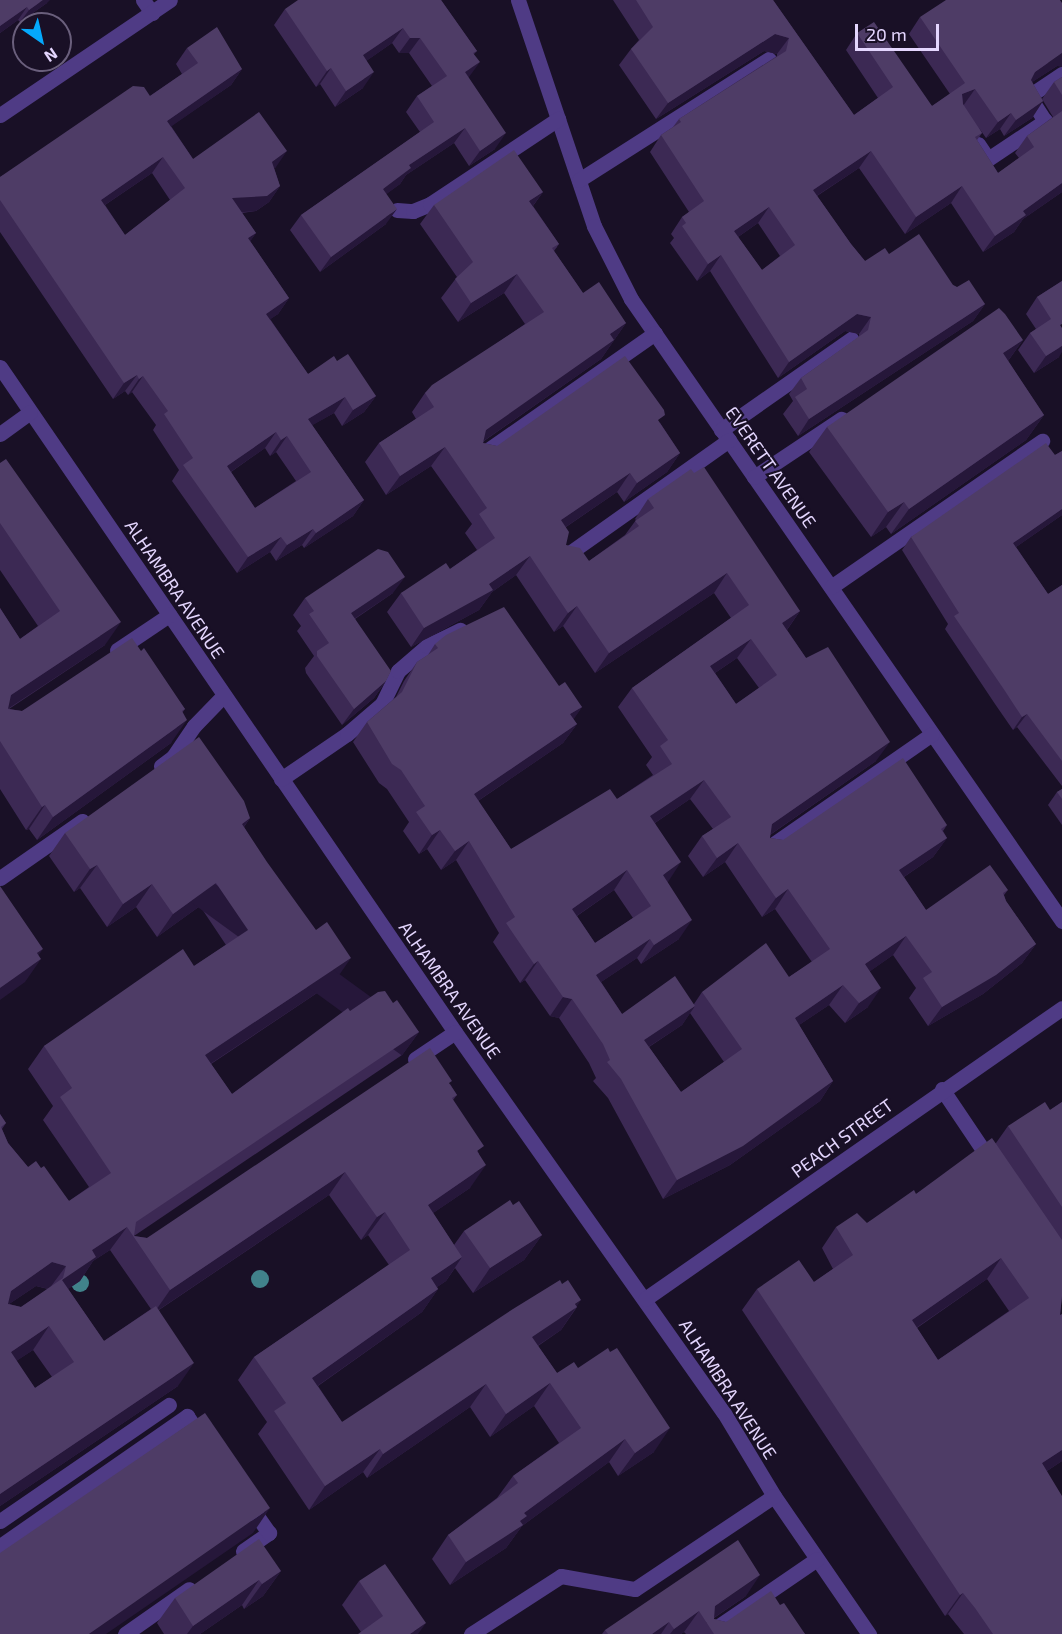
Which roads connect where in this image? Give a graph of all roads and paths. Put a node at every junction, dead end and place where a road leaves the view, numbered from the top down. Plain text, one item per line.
1 (170, 0) edge
2 (518, 0) edge
3 (147, 6) edge
4 (769, 59) edge
5 (1062, 74) edge
6 (0, 115) edge
7 (558, 119) junction
8 (970, 133) edge
9 (579, 180) junction
10 (398, 210) edge
11 (654, 333) junction
12 (851, 339) edge
13 (0, 367) edge
14 (854, 410) edge
15 (30, 412) junction
16 (0, 434) edge
17 (725, 435) junction
18 (1042, 441) edge
19 (478, 457) edge
20 (754, 477) junction
21 (561, 560) edge
22 (831, 587) junction
23 (169, 615) junction
24 (474, 623) edge
25 (102, 660) edge
26 (224, 695) junction
27 (932, 734) junction
28 (145, 777) edge
29 (281, 779) junction
30 (96, 811) edge
31 (764, 851) edge
32 (0, 878) edge
33 (1062, 921) edge
34 (1062, 1008) edge
35 (455, 1032) junction
36 (399, 1070) edge
37 (942, 1089) junction
38 (1002, 1178) edge
39 (645, 1299) junction
40 (170, 1405) edge
41 (214, 1455) edge
42 (242, 1494) edge
43 (774, 1496) junction
44 (0, 1521) edge
45 (0, 1546) edge
46 (817, 1559) junction
47 (230, 1560) edge
48 (202, 1580) edge
49 (125, 1634) edge
50 (471, 1634) edge
51 (707, 1634) edge
52 (869, 1634) edge

1 - 3 street
2 - 7 street, EVERETT AVENUE
3 - 6 street
4 - 9 street
5 - 8 street
7 - 9 street, EVERETT AVENUE
7 - 10 street
9 - 11 street, EVERETT AVENUE
11 - 17 street, EVERETT AVENUE
11 - 19 street
12 - 17 street
13 - 15 street, ALHAMBRA AVENUE
14 - 20 street
15 - 16 street
15 - 23 street, ALHAMBRA AVENUE
17 - 20 street, EVERETT AVENUE
17 - 21 street
18 - 22 street
20 - 22 street, EVERETT AVENUE
22 - 27 street, EVERETT AVENUE
23 - 25 street
23 - 26 street, ALHAMBRA AVENUE
24 - 29 street
26 - 28 street
26 - 29 street, ALHAMBRA AVENUE
27 - 31 street
27 - 33 street, EVERETT AVENUE
29 - 35 street, ALHAMBRA AVENUE
30 - 32 street
34 - 37 street, PEACH STREET
35 - 36 street
35 - 39 street, ALHAMBRA AVENUE
37 - 38 street
37 - 39 street, PEACH STREET
39 - 43 street, ALHAMBRA AVENUE
40 - 44 street
41 - 45 street
42 - 47 street
43 - 46 street, ALHAMBRA AVENUE
43 - 50 street
46 - 51 street
46 - 52 street, ALHAMBRA AVENUE
48 - 49 street

